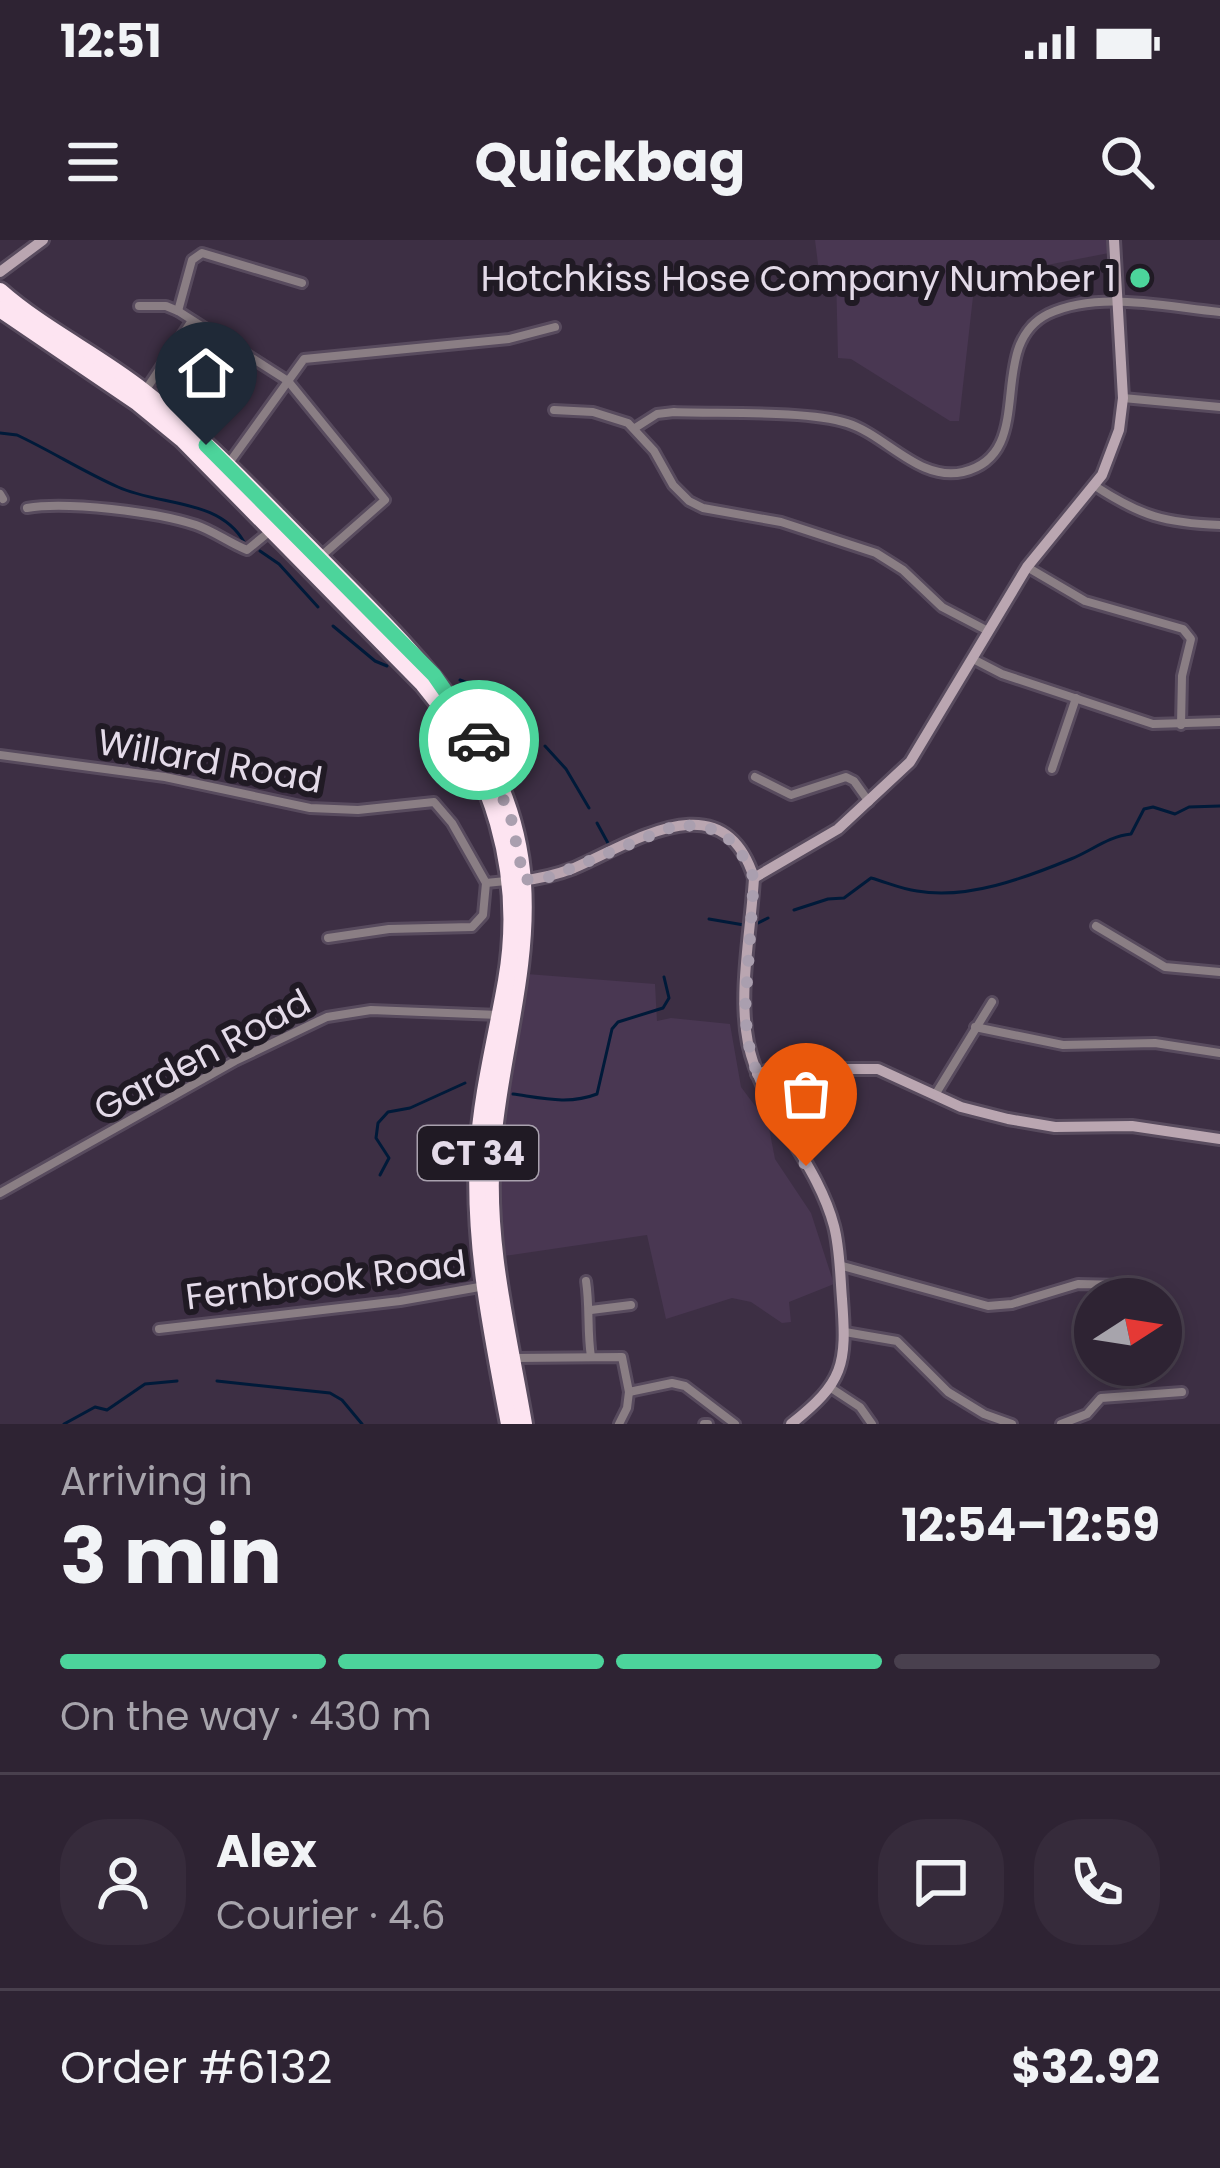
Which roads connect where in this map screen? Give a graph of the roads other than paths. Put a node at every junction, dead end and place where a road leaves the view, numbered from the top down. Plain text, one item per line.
1 (43, 240) edge
2 (1114, 240) edge
3 (0, 272) edge
4 (302, 283) dead end
5 (0, 291) edge
6 (1117, 302) junction
7 (140, 306) dead end
8 (0, 309) edge
9 (178, 311) junction
10 (1220, 312) edge
11 (191, 322) junction
12 (556, 326) dead end
13 (288, 380) junction
14 (141, 397) junction
15 (1123, 398) junction
16 (1220, 407) edge
17 (554, 410) dead end
18 (635, 428) junction
19 (228, 464) junction
20 (1095, 486) junction
21 (27, 508) dead end
22 (1220, 524) edge
23 (273, 528) junction
24 (314, 563) junction
25 (1027, 567) junction
26 (988, 631) junction
27 (973, 658) junction
28 (1076, 698) junction
29 (1220, 722) edge
30 (1181, 725) junction
31 (0, 755) edge
32 (1052, 769) dead end
33 (755, 777) dead end
34 (869, 802) junction
35 (754, 878) junction
36 (517, 881) junction
37 (486, 883) junction
38 (1096, 926) dead end
39 (328, 938) dead end
40 (1220, 973) edge
41 (992, 1002) dead end
42 (507, 1012) junction
43 (976, 1027) junction
44 (1220, 1053) edge
45 (757, 1074) junction
46 (935, 1095) junction
47 (1220, 1138) edge
48 (0, 1193) edge
49 (839, 1265) junction
50 (490, 1276) junction
51 (586, 1281) dead end
52 (1074, 1285) edge
53 (632, 1305) dead end
54 (590, 1310) junction
55 (159, 1329) dead end
56 (844, 1332) junction
57 (513, 1358) junction
58 (590, 1358) junction
59 (831, 1388) junction
60 (629, 1392) junction
61 (1182, 1392) dead end
62 (508, 1424) edge
63 (524, 1424) edge
64 (619, 1424) edge
65 (735, 1424) edge
66 (790, 1424) edge
67 (872, 1424) edge
68 (1012, 1424) edge
69 (1061, 1424) edge

1 - 3 street
2 - 6 street
4 - 9 street
5 - 14 highway, CT 34
6 - 10 street
6 - 15 street
6 - 18 street
7 - 9 street
8 - 14 highway, CT 34
9 - 11 street
11 - 13 street
11 - 14 street
12 - 13 street
13 - 19 street
13 - 24 street
14 - 19 highway, CT 34
14 - 23 highway, CT 34
15 - 16 street
15 - 20 street
17 - 18 street
18 - 26 street
19 - 24 highway, CT 34
20 - 22 street
20 - 25 street
21 - 23 street
23 - 24 highway, CT 34
24 - 36 highway, CT 34
25 - 26 street
25 - 30 street
26 - 27 street
27 - 28 street
27 - 34 street
28 - 30 street
28 - 32 street
29 - 30 street
31 - 37 street, Willard Road
33 - 34 street
34 - 35 street
35 - 36 street
35 - 45 street
36 - 37 street
36 - 42 highway, CT 34
37 - 39 street
38 - 40 street
41 - 43 street
42 - 48 street, Garden Road
42 - 50 highway, CT 34
43 - 44 street
43 - 46 street
45 - 46 street
45 - 49 street
46 - 47 street
49 - 52 street
49 - 56 street
50 - 55 street, Fernbrook Road
50 - 57 highway, CT 34
50 - 62 highway, CT 34
51 - 54 street
53 - 54 street
54 - 58 street
56 - 59 street
56 - 68 street
57 - 58 street
57 - 63 highway, CT 34
58 - 60 street
59 - 66 street
59 - 67 street
60 - 64 street
60 - 65 street
61 - 69 street

